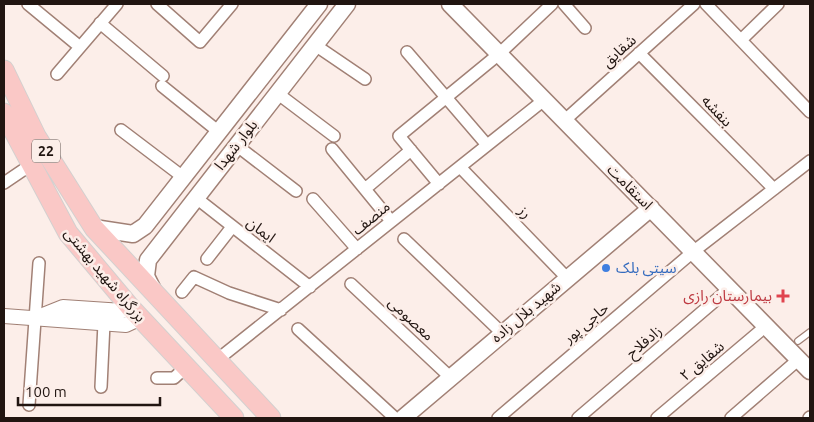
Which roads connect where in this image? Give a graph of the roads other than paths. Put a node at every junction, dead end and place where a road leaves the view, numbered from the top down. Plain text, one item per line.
1 (28, 4) edge
2 (117, 4) edge
3 (157, 4) edge
4 (232, 4) edge
5 (319, 4) edge
6 (348, 4) edge
7 (450, 4) edge
8 (552, 4) edge
9 (564, 4) edge
10 (694, 4) edge
11 (706, 4) edge
12 (778, 4) edge
13 (100, 23) junction
14 (585, 28) dead end
15 (741, 40) junction
16 (315, 45) junction
17 (80, 47) junction
18 (407, 52) dead end
19 (639, 53) junction
20 (499, 54) junction
21 (4, 70) edge
22 (57, 74) dead end
23 (364, 79) dead end
24 (277, 93) junction
25 (446, 97) junction
26 (544, 100) junction
27 (810, 112) edge
28 (4, 113) edge
29 (565, 120) junction
30 (121, 130) dead end
31 (219, 132) junction
32 (334, 136) dead end
33 (236, 145) junction
34 (487, 145) junction
35 (332, 149) dead end
36 (411, 150) junction
37 (810, 161) edge
38 (32, 164) junction
39 (460, 167) junction
40 (183, 177) junction
41 (4, 183) edge
42 (439, 184) junction
43 (365, 189) junction
44 (774, 189) junction
45 (296, 191) dead end
46 (195, 197) junction
47 (314, 199) dead end
48 (651, 208) junction
49 (391, 221) junction
50 (232, 227) junction
51 (94, 228) junction
52 (404, 239) dead end
53 (357, 249) junction
54 (694, 251) junction
55 (206, 259) dead end
56 (39, 263) dead end
57 (568, 278) junction
58 (351, 284) dead end
59 (310, 287) junction
60 (730, 288) junction
61 (154, 292) junction
62 (182, 292) dead end
63 (281, 310) junction
64 (135, 312) junction
65 (4, 316) edge
66 (35, 318) junction
67 (104, 323) junction
68 (766, 326) junction
69 (298, 329) dead end
70 (502, 332) junction
71 (810, 332) edge
72 (798, 341) dead end
73 (217, 360) junction
74 (805, 365) edge
75 (186, 367) junction
76 (450, 377) junction
77 (156, 378) dead end
78 (101, 387) dead end
79 (29, 405) dead end
80 (234, 418) edge
81 (271, 418) edge
82 (395, 418) edge
83 (403, 418) edge
84 (498, 418) edge
85 (578, 418) edge
86 (657, 418) edge
87 (731, 418) edge

1 - 17 street
2 - 13 street
3 - 4 street
5 - 31 main road, بلوار شهدا
6 - 16 main road, بلوار شهدا
7 - 20 main road, استقامت
8 - 20 street
9 - 14 street
10 - 19 street, شقایق
11 - 15 street
12 - 15 street
13 - 17 street
13 - 31 street
15 - 27 street
16 - 23 street
16 - 24 main road, بلوار شهدا
17 - 22 street
18 - 25 street
19 - 29 street, شقایق
19 - 44 street, بنفشه
20 - 25 street
20 - 26 main road, استقامت
21 - 51 highway, 22
24 - 32 street
24 - 33 main road, بلوار شهدا
25 - 34 street
25 - 36 street
26 - 29 main road, استقامت
26 - 34 street, منصف
28 - 38 highway, بزرگراه شهید بهشتی
29 - 48 main road, استقامت
30 - 40 street
31 - 40 main road, بلوار شهدا
33 - 45 street
33 - 46 main road, بلوار شهدا
34 - 39 street, منصف
35 - 43 street
36 - 42 street
36 - 43 street
37 - 44 street
38 - 41 street
38 - 64 highway, بزرگراه شهید بهشتی
39 - 42 street, منصف
39 - 57 street, رز
40 - 51 main road, بلوار شهدا
42 - 49 street, منصف
43 - 49 street
44 - 54 street
46 - 50 street, ایمان
46 - 61 main road, بلوار شهدا
47 - 53 street
48 - 54 main road, استقامت
48 - 57 main road, شهید بلال زاده
49 - 53 street, منصف
50 - 55 street
50 - 59 street, ایمان
51 - 61 highway, بزرگراه شهید بهشتی
52 - 70 street
53 - 59 street, منصف
54 - 60 main road, استقامت
54 - 84 street, حاجی پور
56 - 66 street
57 - 70 main road, شهید بلال زاده
58 - 76 street, معصومی
59 - 63 street, منصف
60 - 68 main road, استقامت
60 - 85 street, زادفلاح
61 - 73 highway, بزرگراه شهید بهشتی
62 - 63 street
63 - 73 street, منصف
64 - 66 street
64 - 67 street
64 - 75 highway, بزرگراه شهید بهشتی
65 - 66 street
66 - 67 street
66 - 79 street
67 - 78 street
68 - 74 main road, استقامت
68 - 86 street, شقایق ۲
69 - 82 street
70 - 76 main road, شهید بلال زاده
71 - 72 lane
73 - 81 highway, بزرگراه شهید بهشتی
74 - 87 street
75 - 77 street
75 - 80 highway, بزرگراه شهید بهشتی
76 - 83 main road, شهید بلال زاده

